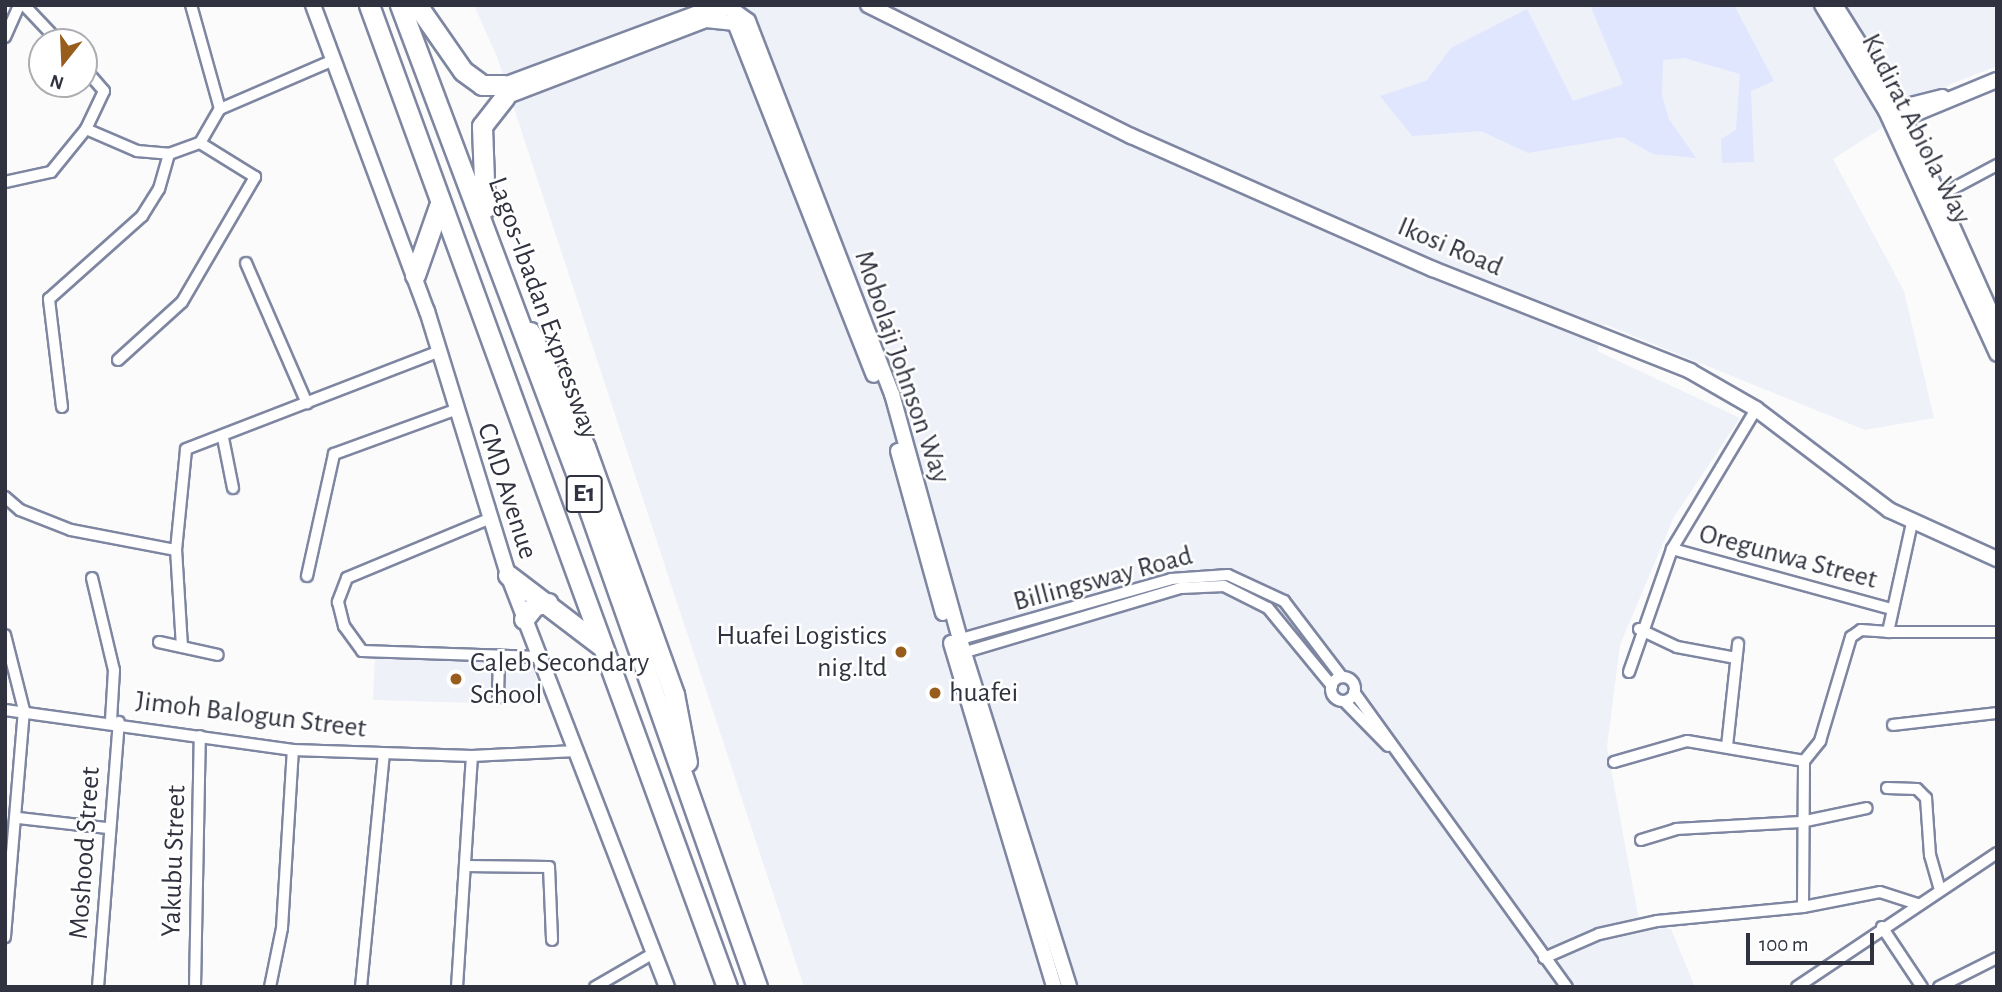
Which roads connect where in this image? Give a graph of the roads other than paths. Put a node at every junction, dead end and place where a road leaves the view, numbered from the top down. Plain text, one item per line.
1 (21, 5) edge
2 (191, 5) edge
3 (313, 5) edge
4 (369, 5) edge
5 (400, 5) edge
6 (417, 5) edge
7 (868, 5) edge
8 (1822, 5) edge
9 (1835, 5) edge
10 (717, 9) edge
11 (747, 15) edge
12 (45, 28) edge
13 (5, 37) edge
14 (334, 60) junction
15 (1997, 80) edge
16 (98, 84) edge
17 (504, 91) junction
18 (220, 109) junction
19 (1895, 115) junction
20 (86, 129) junction
21 (200, 143) junction
22 (169, 154) junction
23 (1997, 165) edge
24 (5, 182) edge
25 (1937, 198) junction
26 (439, 206) junction
27 (491, 247) junction
28 (246, 264) dead end
29 (415, 275) junction
30 (513, 309) junction
31 (1997, 327) edge
32 (438, 352) junction
33 (1997, 354) edge
34 (118, 360) dead end
35 (307, 403) junction
36 (62, 407) dead end
37 (1756, 409) junction
38 (455, 410) junction
39 (223, 438) junction
40 (527, 444) junction
41 (562, 444) junction
42 (233, 488) dead end
43 (5, 497) edge
44 (491, 517) junction
45 (1912, 523) junction
46 (1672, 549) junction
47 (177, 550) junction
48 (1997, 559) edge
49 (508, 575) junction
50 (307, 576) dead end
51 (92, 578) dead end
52 (548, 603) junction
53 (1892, 608) junction
54 (524, 619) junction
55 (1639, 629) junction
56 (1888, 632) junction
57 (1997, 632) edge
58 (5, 635) edge
59 (159, 642) dead end
60 (1738, 644) dead end
61 (181, 647) junction
62 (957, 647) junction
63 (218, 654) dead end
64 (499, 656) junction
65 (540, 657) junction
66 (608, 657) junction
67 (1736, 658) junction
68 (1629, 672) dead end
69 (1342, 677) junction
70 (1332, 685) junction
71 (1354, 692) junction
72 (498, 698) dead end
73 (1344, 701) junction
74 (5, 710) edge
75 (24, 710) junction
76 (1997, 713) edge
77 (115, 721) junction
78 (1894, 725) dead end
79 (200, 736) junction
80 (1727, 746) junction
81 (293, 750) junction
82 (1393, 750) junction
83 (576, 751) junction
84 (384, 754) junction
85 (472, 756) junction
86 (1804, 761) junction
87 (1614, 762) dead end
88 (1888, 788) dead end
89 (688, 798) junction
90 (1867, 808) dead end
91 (664, 815) junction
92 (19, 818) junction
93 (1801, 822) junction
94 (107, 828) junction
95 (1641, 840) dead end
96 (1997, 853) edge
97 (465, 866) junction
98 (1940, 890) junction
99 (1918, 904) junction
100 (1803, 907) junction
101 (1882, 927) junction
102 (5, 937) edge
103 (552, 940) dead end
104 (654, 953) junction
105 (1545, 958) junction
106 (1997, 958) edge
107 (1811, 982) edge
108 (98, 987) edge
109 (195, 987) edge
110 (270, 987) edge
111 (361, 987) edge
112 (457, 987) edge
113 (595, 987) edge
114 (667, 987) edge
115 (727, 987) edge
116 (757, 987) edge
117 (1054, 987) edge
118 (1069, 987) edge
119 (1567, 987) edge
120 (1797, 987) edge
121 (1922, 987) edge
122 (1939, 987) edge

1 - 12 street
1 - 13 street
2 - 18 street
3 - 14 street, CMD Avenue
4 - 26 highway, E1
5 - 27 highway, Lagos-Ibadan Expressway / E1
6 - 17 highway
7 - 37 street, Ikosi Road
8 - 19 street, Kudirat Abiola Way
9 - 19 street, Kudirat Abiola Way
10 - 11 street
10 - 17 street
11 - 62 street, Mobolaji Johnson Way
11 - 62 street, Mobolaji Johnson Way
14 - 18 street
14 - 29 street, CMD Avenue
15 - 19 street
16 - 20 street
17 - 27 highway
18 - 21 street
19 - 25 street, Kudirat Abiola Way
19 - 33 street, Kudirat Abiola Way
20 - 22 street
20 - 24 street
21 - 22 street
21 - 34 street
22 - 36 street
23 - 25 street
25 - 31 street, Kudirat Abiola Way
26 - 29 highway
26 - 40 highway, E1
27 - 30 highway, Lagos-Ibadan Expressway / E1
28 - 35 street
29 - 32 street, CMD Avenue
30 - 41 highway, Lagos-Ibadan Expressway / E1
30 - 89 highway
32 - 35 street
32 - 38 street, CMD Avenue
35 - 39 street
37 - 45 street, Ikosi Road
37 - 46 street
38 - 44 street, CMD Avenue
38 - 50 street
39 - 42 street
39 - 47 street
40 - 41 highway
40 - 66 highway, E1
41 - 89 highway, Lagos-Ibadan Expressway / E1
43 - 47 street
44 - 49 street, CMD Avenue
44 - 64 street
45 - 48 street, Ikosi Road
45 - 53 street
46 - 53 street, Oregunwa Street
46 - 55 street
47 - 61 street
49 - 52 highway
49 - 54 street, CMD Avenue
51 - 77 street, Moshood Street
52 - 54 highway
52 - 66 highway
53 - 56 street
54 - 65 street, CMD Avenue
55 - 67 street
55 - 68 street
56 - 57 street
56 - 86 street
58 - 75 street
59 - 61 street
60 - 67 street
61 - 63 street
62 - 69 street, Billingsway Road
62 - 70 street, Billingsway Road
62 - 117 street, Mobolaji Johnson Way
62 - 118 street, Mobolaji Johnson Way
64 - 65 street
64 - 72 street
65 - 83 street, CMD Avenue
66 - 91 highway, E1
67 - 80 street
69 - 70 street
69 - 71 street
70 - 73 street
71 - 73 street
71 - 82 street
73 - 82 street
74 - 75 street, Jimoh Balogun Street
75 - 77 street, Jimoh Balogun Street
75 - 92 street
76 - 78 street
77 - 79 street, Jimoh Balogun Street
77 - 94 street, Moshood Street
79 - 81 street, Jimoh Balogun Street
79 - 109 street, Yakubu Street
80 - 86 street
80 - 87 street
81 - 84 street, Jimoh Balogun Street
81 - 110 street
82 - 105 street
83 - 85 street, Jimoh Balogun Street
83 - 104 street, CMD Avenue
84 - 85 street, Jimoh Balogun Street
84 - 111 street
85 - 97 street
86 - 93 street
88 - 98 street
89 - 91 highway
89 - 116 highway, Lagos-Ibadan Expressway / E1
90 - 93 street
91 - 115 highway, E1
92 - 94 street
92 - 102 street
93 - 95 street
93 - 100 street
94 - 108 street, Moshood Street
96 - 98 street
97 - 103 street
97 - 112 street
98 - 99 street
99 - 100 street
99 - 101 street
100 - 105 street
101 - 107 street
101 - 121 street
104 - 113 street
104 - 114 street, CMD Avenue
105 - 119 street
106 - 122 street
107 - 120 street

